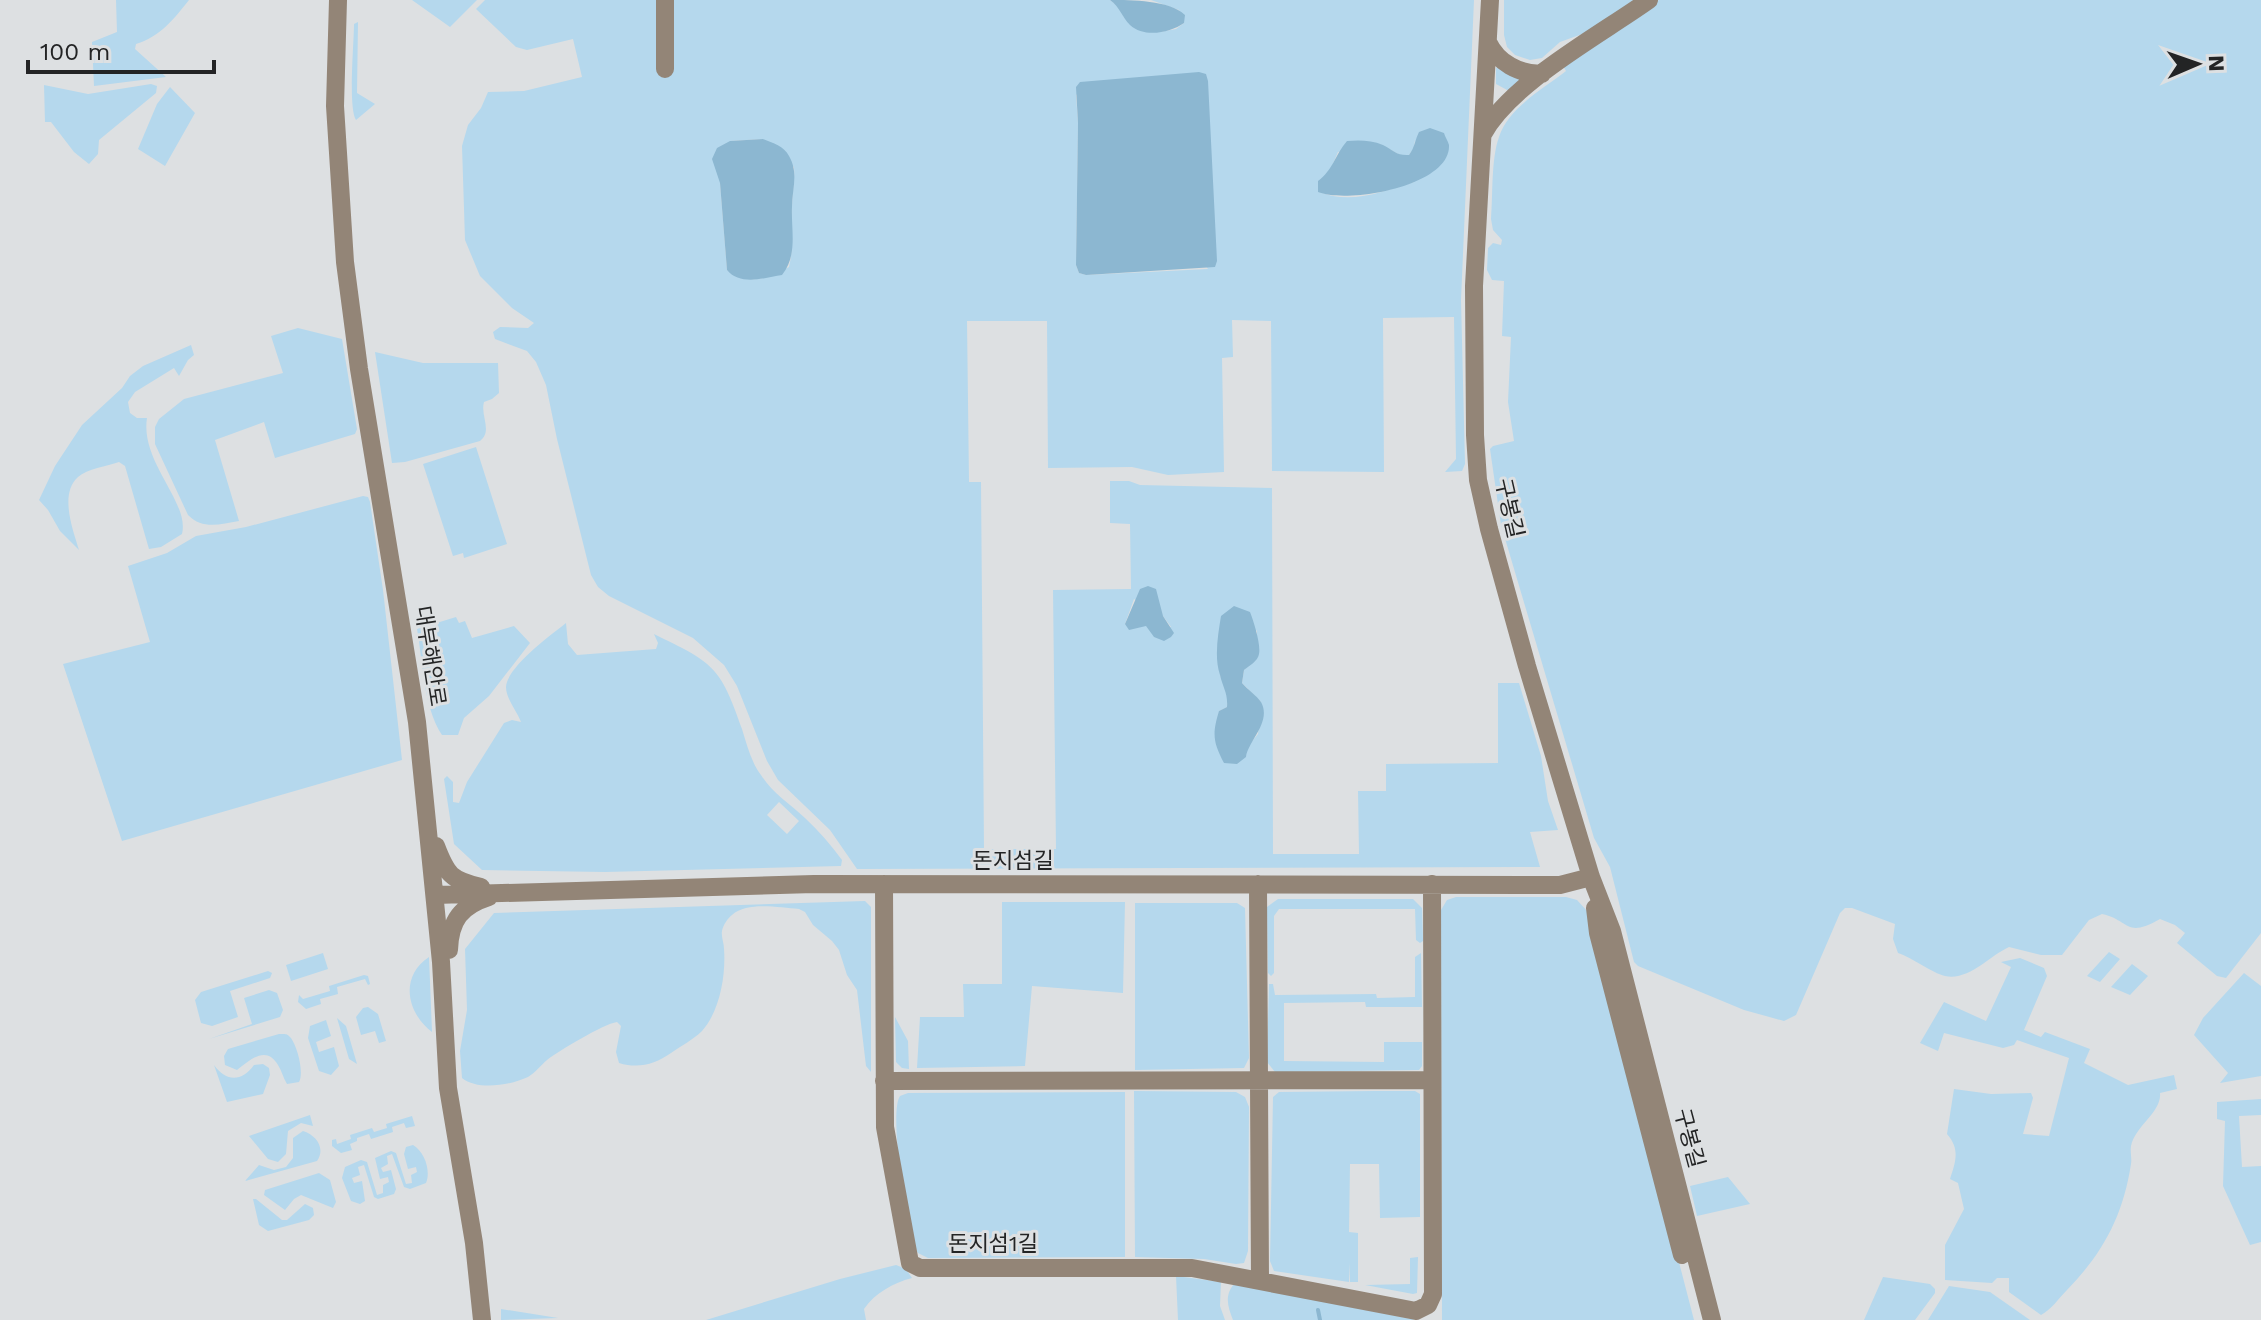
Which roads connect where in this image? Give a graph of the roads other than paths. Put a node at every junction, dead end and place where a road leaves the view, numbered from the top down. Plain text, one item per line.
1 (338, 0) edge
2 (665, 0) edge
3 (1490, 0) edge
4 (1649, 0) edge
5 (1488, 42) junction
6 (665, 69) dead end
7 (1542, 74) junction
8 (1482, 137) junction
9 (426, 813) junction
10 (1591, 877) junction
11 (884, 884) junction
12 (1258, 884) junction
13 (1432, 884) junction
14 (499, 893) junction
15 (435, 895) junction
16 (445, 1048) junction
17 (1432, 1080) junction
18 (884, 1081) junction
19 (1259, 1081) junction
20 (474, 1243) junction
21 (477, 1268) junction
22 (1260, 1280) junction
23 (476, 1320) edge
24 (485, 1320) edge
25 (1699, 1320) edge
26 (1712, 1320) edge

1 - 9 street, 대부해안로
2 - 6 street
3 - 5 street, 구봉길
4 - 7 street
5 - 7 street
5 - 8 street, 구봉길
7 - 8 street
8 - 10 street, 구봉길
9 - 14 street
9 - 15 street, 대부해안로
10 - 13 street, 돈지섬길
10 - 25 street, 구봉길
10 - 26 street, 구봉길
11 - 12 street, 돈지섬길
11 - 14 street, 돈지섬길
11 - 18 street, 돈지섬1길
12 - 13 street, 돈지섬길
12 - 19 street
13 - 17 street, 돈지섬1길
14 - 15 street, 돈지섬길
14 - 16 street
15 - 16 street, 대부해안로
16 - 20 street, 대부해안로
17 - 19 street
17 - 22 street, 돈지섬1길
18 - 19 street
18 - 22 street, 돈지섬1길
19 - 22 street
20 - 21 street, 대부해안로
20 - 24 street
21 - 23 street
21 - 24 street, 대부해안로

